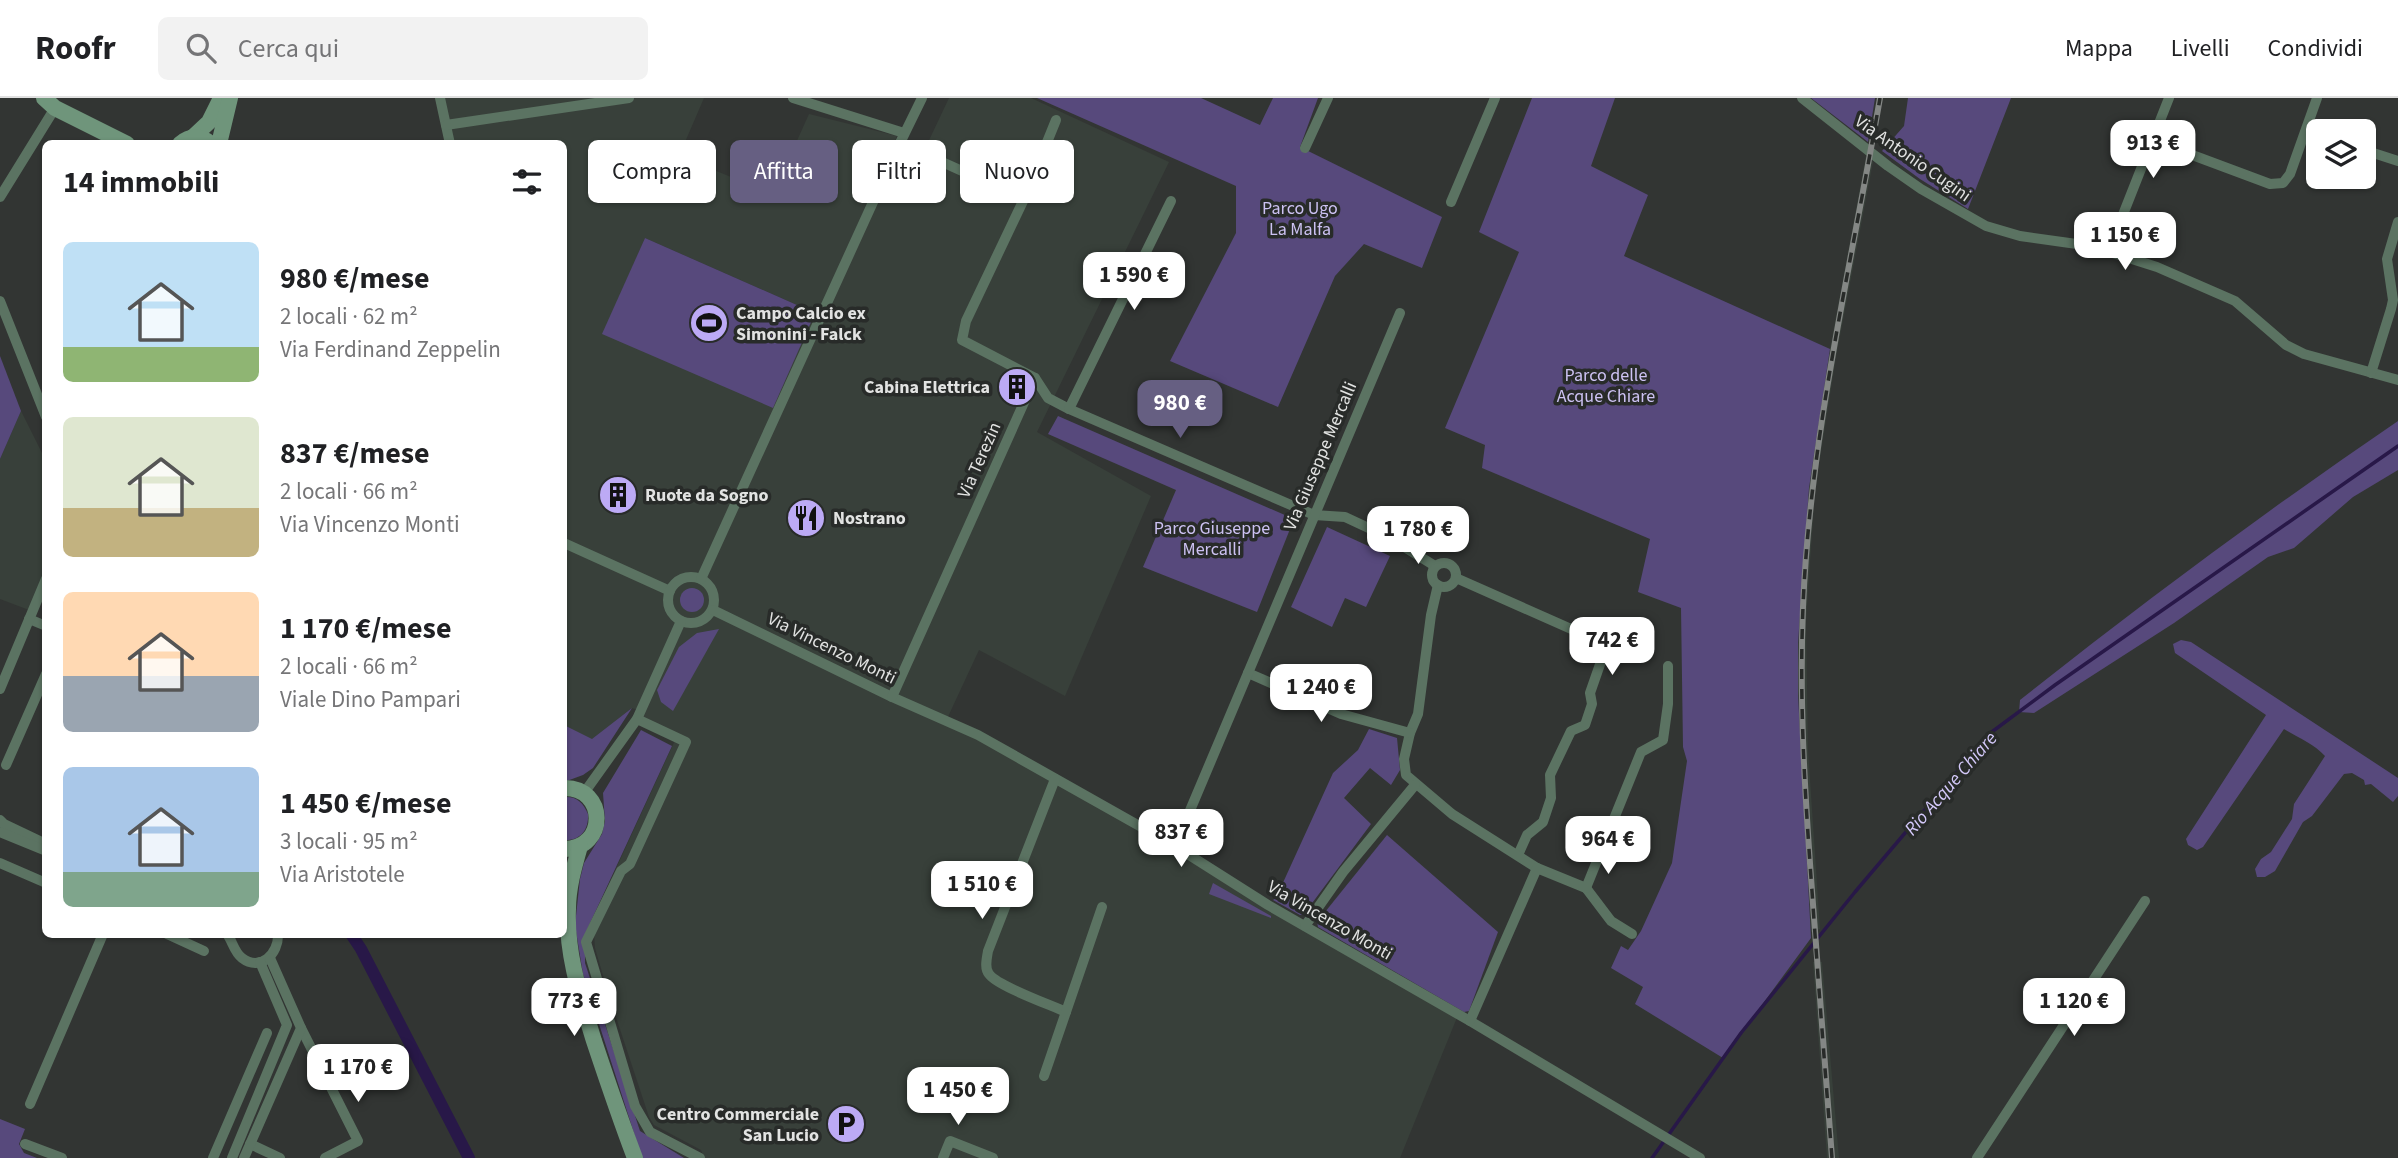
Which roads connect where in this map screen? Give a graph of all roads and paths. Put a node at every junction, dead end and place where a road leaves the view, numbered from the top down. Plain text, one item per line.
1 (221, 98) edge
2 (230, 98) edge
3 (440, 98) edge
4 (629, 98) edge
5 (793, 98) edge
6 (922, 98) edge
7 (1328, 98) edge
8 (1495, 98) edge
9 (1802, 98) edge
10 (2169, 98) edge
11 (2316, 98) edge
12 (50, 103) edge
13 (1056, 120) dead end
14 (446, 125) junction
15 (902, 138) junction
16 (119, 140) edge
17 (187, 140) edge
18 (206, 140) edge
19 (220, 140) edge
20 (449, 140) edge
21 (1048, 140) edge
22 (2152, 140) junction
23 (1305, 148) dead end
24 (2376, 154) edge
25 (2398, 161) edge
26 (960, 167) edge
27 (0, 197) edge
28 (1171, 201) dead end
29 (1451, 202) dead end
30 (1022, 203) edge
31 (2398, 222) edge
32 (2109, 250) junction
33 (0, 301) edge
34 (1400, 313) dead end
35 (2371, 373) junction
36 (1035, 378) junction
37 (2398, 380) edge
38 (42, 407) edge
39 (1069, 409) junction
40 (1314, 515) junction
41 (567, 544) edge
42 (1435, 566) junction
43 (1456, 578) junction
44 (701, 579) junction
45 (1438, 585) junction
46 (42, 588) edge
47 (670, 591) junction
48 (713, 610) junction
49 (29, 619) junction
50 (681, 621) junction
51 (42, 624) edge
52 (1668, 666) dead end
53 (1248, 673) junction
54 (42, 683) edge
55 (0, 689) edge
56 (892, 697) junction
57 (637, 719) junction
58 (1410, 733) junction
59 (6, 765) dead end
60 (1055, 779) junction
61 (1415, 785) junction
62 (567, 788) edge
63 (584, 793) junction
64 (0, 820) edge
65 (0, 832) edge
66 (42, 842) edge
67 (1175, 846) junction
68 (572, 847) edge
69 (42, 849) edge
70 (1518, 855) junction
71 (0, 863) edge
72 (1537, 868) junction
73 (42, 881) edge
74 (1586, 888) junction
75 (2145, 901) dead end
76 (567, 903) edge
77 (1102, 907) dead end
78 (568, 908) junction
79 (1305, 926) junction
80 (1632, 934) dead end
81 (101, 938) edge
82 (176, 938) edge
83 (232, 938) edge
84 (278, 938) edge
85 (204, 951) dead end
86 (265, 960) junction
87 (1066, 1012) junction
88 (1470, 1021) junction
89 (301, 1028) junction
90 (267, 1033) dead end
91 (1044, 1076) dead end
92 (30, 1104) dead end
93 (231, 1120) junction
94 (246, 1126) junction
95 (25, 1144) dead end
96 (250, 1144) junction
97 (62, 1158) edge
98 (213, 1158) edge
99 (232, 1158) edge
100 (244, 1158) edge
101 (280, 1158) edge
102 (326, 1158) edge
103 (635, 1158) edge
104 (701, 1158) edge
105 (943, 1158) edge
106 (993, 1158) edge
107 (1700, 1158) edge
108 (1977, 1158) edge

1 - 17 main road
2 - 19 main road
3 - 14 street
4 - 14 street
5 - 15 street
6 - 15 street
7 - 23 street
8 - 29 street
9 - 32 street, Via Antonio Cugini
10 - 22 street
11 - 22 street
12 - 16 main road
12 - 27 street
13 - 21 street
14 - 20 street
15 - 26 street
15 - 44 street
17 - 18 main road
22 - 32 street
24 - 25 street
28 - 39 street
30 - 36 street
31 - 35 street
32 - 35 street, Via Antonio Cugini
33 - 38 street
34 - 40 street, Via Giuseppe Mercalli
35 - 37 street, Via Antonio Cugini
36 - 39 street
36 - 56 street, Via Terezin
39 - 40 street
40 - 42 street
40 - 53 street, Via Giuseppe Mercalli
41 - 47 street
42 - 43 street
42 - 45 street
43 - 45 street
43 - 70 street
44 - 47 street
44 - 48 street
45 - 58 street
46 - 49 street
47 - 50 street
48 - 50 street
48 - 56 street, Via Vincenzo Monti
49 - 51 street
49 - 55 street
50 - 57 street
52 - 74 street
53 - 58 street
53 - 67 street, Via Giuseppe Mercalli
54 - 59 street
56 - 60 street, Via Vincenzo Monti
57 - 63 street
57 - 104 street
58 - 61 street
60 - 67 street, Via Vincenzo Monti
60 - 87 street
61 - 70 street
61 - 79 street
62 - 63 main road
63 - 68 main road
64 - 66 street
65 - 69 street
67 - 79 street, Via Vincenzo Monti
68 - 78 main road
70 - 72 street
71 - 73 street
72 - 74 street
72 - 88 street
74 - 80 street
75 - 108 street
76 - 78 main road
77 - 87 street
78 - 103 main road
79 - 88 street, Via Vincenzo Monti
81 - 92 street
82 - 85 street
83 - 86 street
84 - 86 street
86 - 89 street
86 - 94 street
87 - 91 street
88 - 107 street, Via Vincenzo Monti
89 - 96 street
89 - 102 street
90 - 93 street
93 - 94 street
93 - 98 street
94 - 99 street
95 - 97 street
96 - 100 street
96 - 101 street
105 - 106 street

